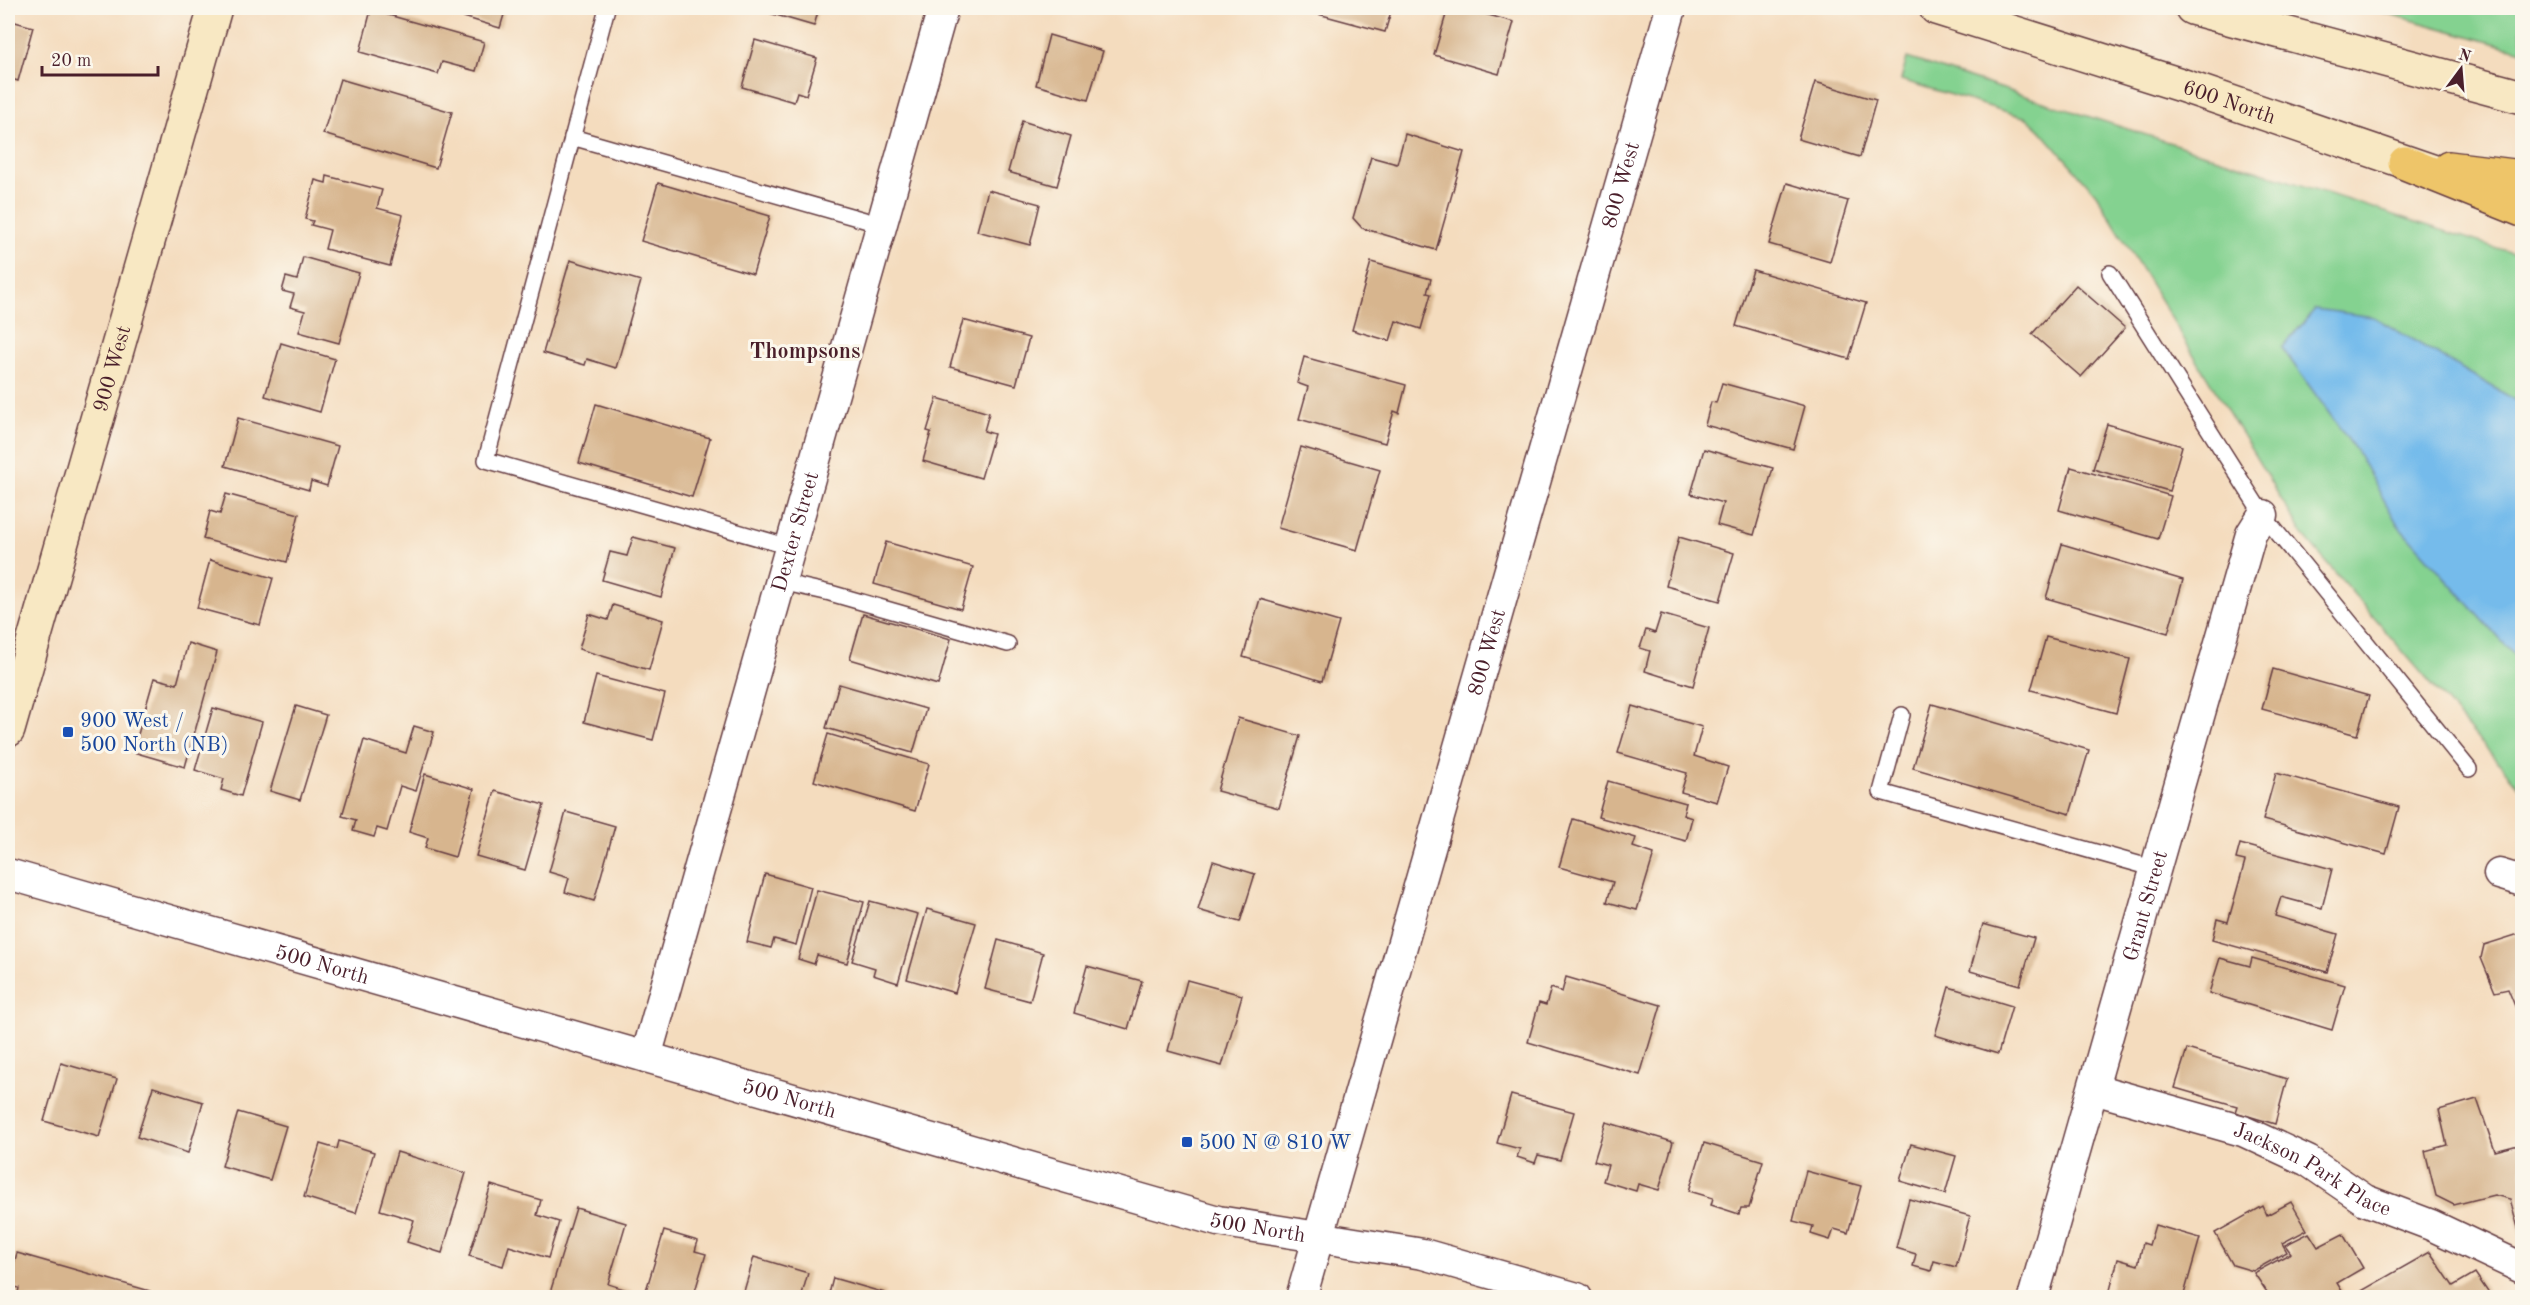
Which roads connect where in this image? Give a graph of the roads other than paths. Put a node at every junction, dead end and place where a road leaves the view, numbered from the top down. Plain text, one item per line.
1 (215, 8) edge
2 (607, 8) edge
3 (943, 8) edge
4 (1671, 8) edge
5 (1936, 8) edge
6 (2192, 8) edge
7 (2523, 97) edge
8 (572, 137) junction
9 (2405, 163) junction
10 (2523, 177) edge
11 (2523, 198) edge
12 (2523, 210) edge
13 (882, 225) junction
14 (2110, 273) dead end
15 (2263, 515) junction
16 (790, 547) junction
17 (780, 582) junction
18 (1008, 644) dead end
19 (1902, 716) dead end
20 (8, 730) edge
21 (2469, 769) dead end
22 (2156, 869) junction
23 (8, 874) edge
24 (646, 1057) junction
25 (2094, 1089) junction
26 (1319, 1237) junction
27 (2523, 1268) edge
28 (1301, 1298) edge
29 (1577, 1298) edge
30 (2033, 1298) edge

1 - 20 main road, 900 West
2 - 8 lane
3 - 13 street, Dexter Street
4 - 26 street, 800 West
5 - 9 main road, 600 North
6 - 7 main road
8 - 13 lane
8 - 16 lane
9 - 10 highway
9 - 11 main road, 600 North
9 - 12 highway
13 - 16 street, Dexter Street
14 - 15 lane
15 - 21 lane
15 - 22 street, Grant Street
16 - 17 street, Dexter Street
17 - 18 lane
17 - 24 street, Dexter Street
19 - 22 lane
22 - 25 street, Grant Street
23 - 24 street, 500 North
24 - 26 street, 500 North
25 - 27 street, Jackson Park Place
25 - 30 street, Grant Street
26 - 28 street, 800 West
26 - 29 street, 500 North

